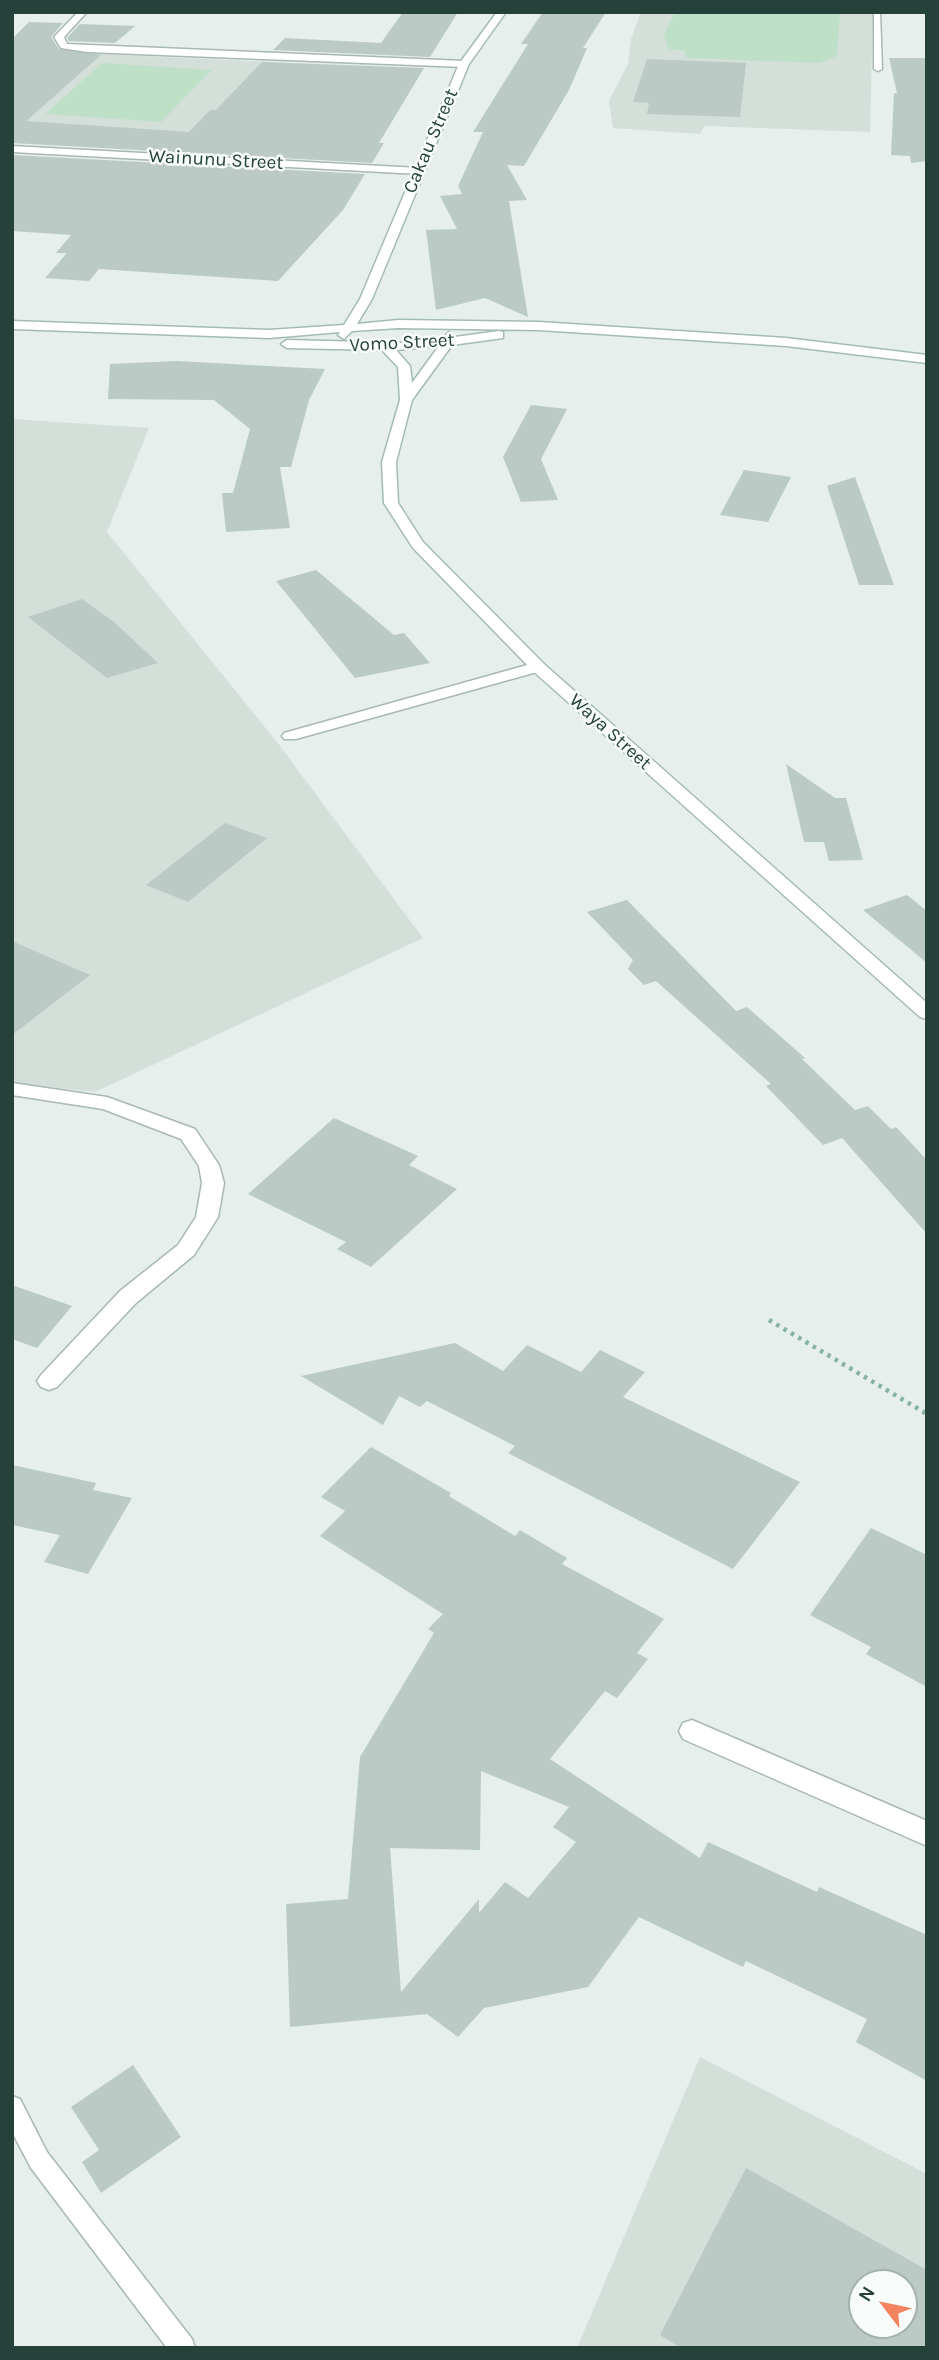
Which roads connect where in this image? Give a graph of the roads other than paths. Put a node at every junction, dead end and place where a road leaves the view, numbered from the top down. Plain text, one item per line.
1 (83, 12) edge
2 (502, 12) edge
3 (877, 12) edge
4 (464, 64) junction
5 (878, 69) dead end
6 (12, 149) edge
7 (419, 171) junction
8 (375, 278) junction
9 (413, 324) junction
10 (436, 324) junction
11 (12, 325) edge
12 (346, 327) junction
13 (156, 332) junction
14 (649, 334) junction
15 (448, 342) junction
16 (352, 346) junction
17 (386, 347) junction
18 (927, 359) edge
19 (406, 400) junction
20 (538, 667) junction
21 (290, 736) dead end
22 (927, 1013) edge
23 (12, 1089) edge
24 (49, 1381) dead end
25 (692, 1731) dead end
26 (927, 1834) edge
27 (12, 2107) edge
28 (183, 2348) edge

1 - 4 main road
2 - 4 main road, Cakau Street
3 - 5 lane
4 - 7 main road, Cakau Street
6 - 7 main road, Wainunu Street
7 - 8 main road, Cakau Street
8 - 9 main road, Cakau Street
8 - 12 main road, Cakau Street
9 - 10 main road, Vomo Street
9 - 12 main road, Vomo Street
10 - 14 main road, Vomo Street
10 - 15 main road
11 - 13 main road, Vomo Street
12 - 13 main road, Vomo Street
12 - 16 main road
13 - 16 main road, Vomo Street
14 - 15 main road, Vomo Street
14 - 18 main road, Vomo Street
15 - 17 main road, Vomo Street
15 - 19 main road, Waya Street
16 - 17 main road, Vomo Street
17 - 19 main road, Waya Street
19 - 20 main road, Waya Street
20 - 21 main road
20 - 22 main road, Waya Street
23 - 24 main road
25 - 26 main road
27 - 28 lane

